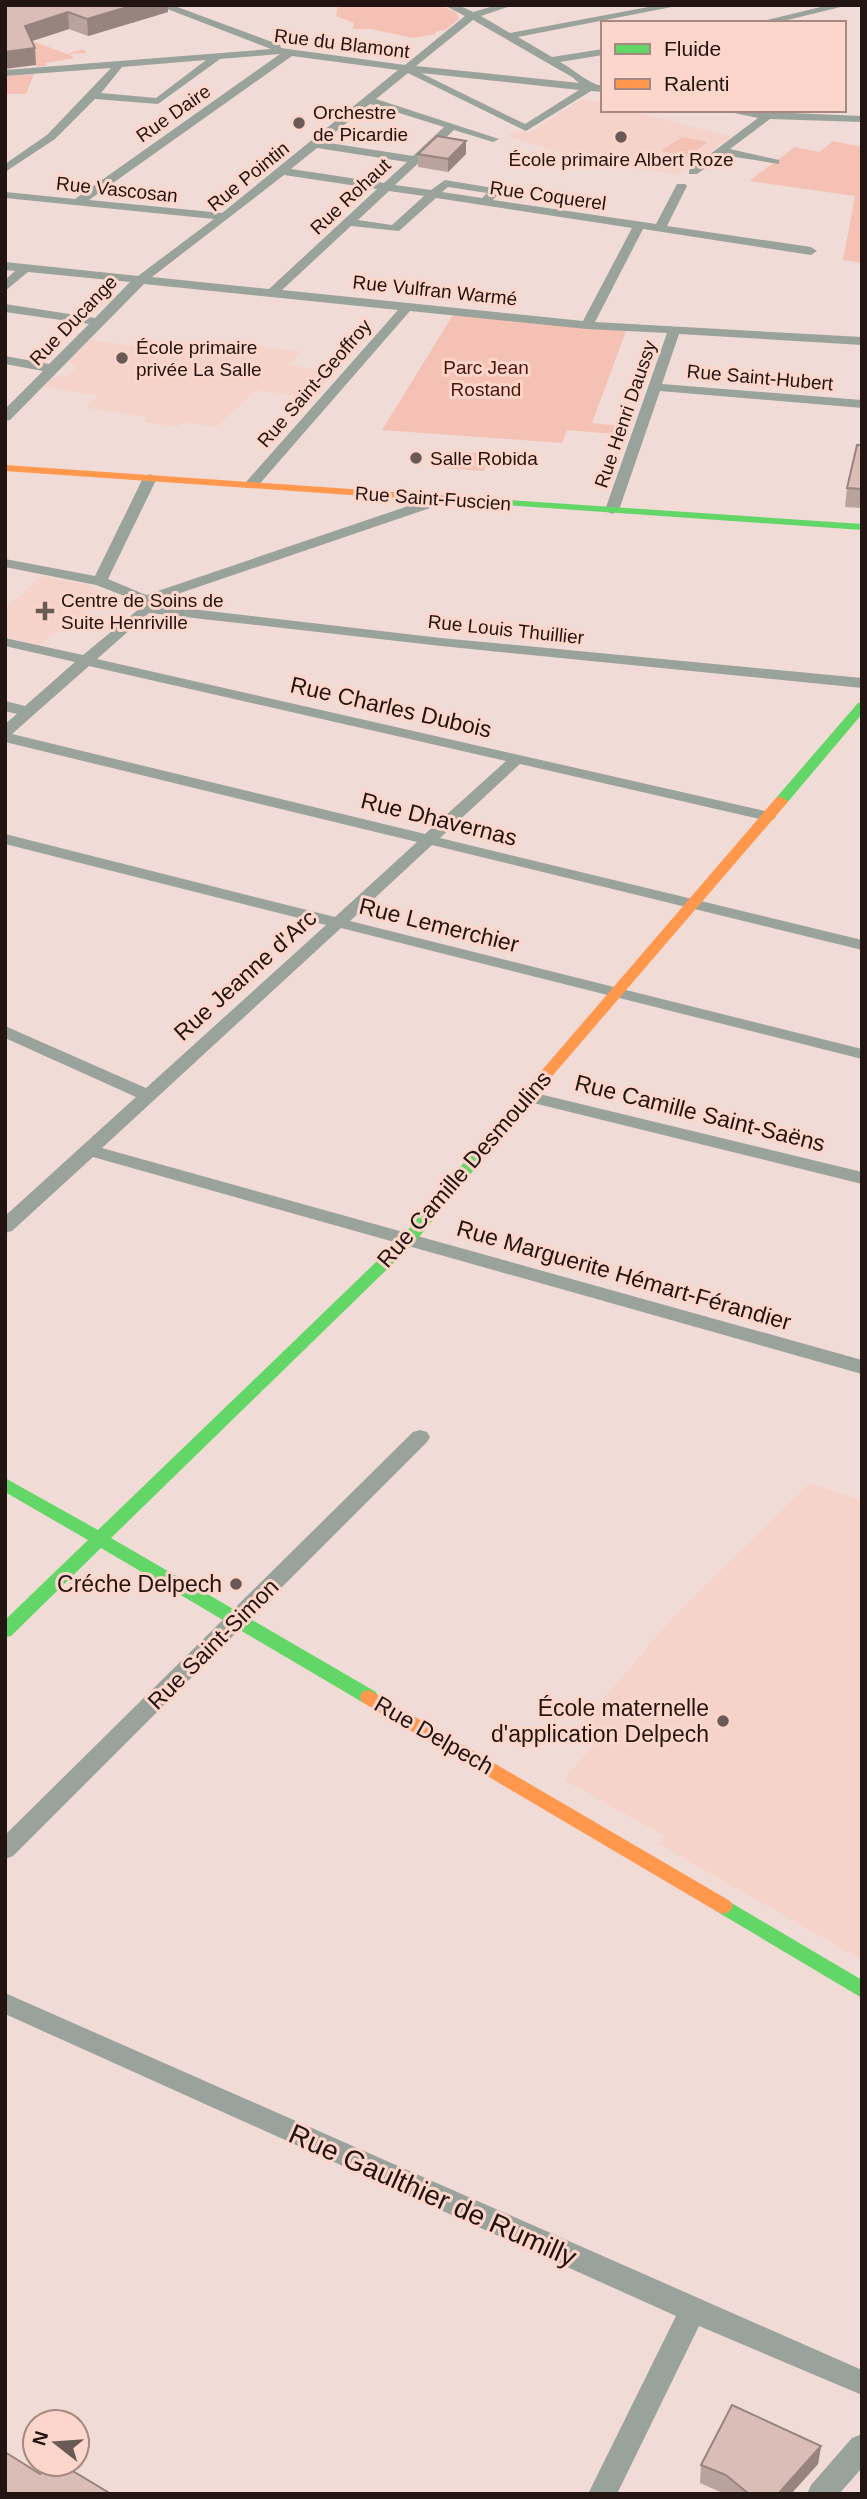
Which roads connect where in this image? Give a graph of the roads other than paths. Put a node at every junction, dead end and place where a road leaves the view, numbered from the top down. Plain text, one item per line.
1 (162, 5) edge
2 (449, 5) edge
3 (509, 5) edge
4 (677, 5) edge
5 (774, 5) edge
6 (844, 5) edge
7 (797, 14) junction
8 (472, 15) junction
9 (768, 21) edge
10 (509, 36) junction
11 (284, 52) junction
12 (601, 52) edge
13 (219, 55) junction
14 (550, 60) junction
15 (118, 64) junction
16 (407, 68) junction
17 (5, 73) edge
18 (590, 87) junction
19 (601, 89) edge
20 (92, 95) junction
21 (369, 100) junction
22 (739, 112) edge
23 (768, 116) junction
24 (862, 119) edge
25 (452, 126) junction
26 (493, 139) dead end
27 (314, 144) junction
28 (722, 151) junction
29 (415, 160) junction
30 (775, 162) dead end
31 (5, 169) edge
32 (281, 171) junction
33 (693, 172) dead end
34 (681, 186) dead end
35 (385, 188) junction
36 (431, 194) junction
37 (5, 195) edge
38 (26, 197) junction
39 (78, 202) junction
40 (5, 211) edge
41 (225, 217) junction
42 (348, 222) junction
43 (639, 226) junction
44 (660, 228) junction
45 (811, 251) dead end
46 (5, 266) edge
47 (25, 268) junction
48 (140, 281) junction
49 (5, 287) edge
50 (272, 293) junction
51 (407, 307) junction
52 (5, 308) edge
53 (99, 322) junction
54 (587, 325) junction
55 (674, 331) junction
56 (862, 341) edge
57 (5, 360) edge
58 (53, 369) junction
59 (655, 387) junction
60 (862, 404) edge
61 (5, 417) edge
62 (5, 468) edge
63 (150, 478) junction
64 (251, 485) junction
65 (434, 498) junction
66 (612, 510) junction
67 (862, 527) edge
68 (5, 563) edge
69 (100, 581) junction
70 (146, 604) junction
71 (5, 642) edge
72 (86, 661) junction
73 (862, 683) edge
74 (5, 706) edge
75 (862, 706) edge
76 (29, 712) junction
77 (5, 734) edge
78 (519, 758) junction
79 (768, 816) junction
80 (5, 839) edge
81 (429, 840) junction
82 (694, 904) junction
83 (338, 924) junction
84 (862, 945) edge
85 (618, 992) junction
86 (5, 1031) edge
87 (862, 1054) edge
88 (149, 1096) junction
89 (527, 1096) junction
90 (89, 1150) junction
91 (862, 1178) edge
92 (5, 1227) edge
93 (408, 1240) junction
94 (862, 1367) edge
95 (420, 1437) dead end
96 (5, 1484) edge
97 (102, 1539) junction
98 (238, 1619) junction
99 (5, 1631) edge
100 (5, 1850) edge
101 (862, 1990) edge
102 (5, 2003) edge
103 (692, 2310) junction
104 (862, 2383) edge
105 (862, 2448) edge
106 (602, 2494) edge
107 (821, 2494) edge

1 - 11 street
2 - 8 street
3 - 8 street
4 - 10 street
5 - 7 street
6 - 7 street
7 - 9 street
8 - 10 street
8 - 16 street, Rue Pointin
10 - 14 street
11 - 13 street, Rue du Blamont
11 - 16 street, Rue du Blamont
11 - 39 street, Rue Daire
12 - 14 street
13 - 15 street, Rue du Blamont
13 - 20 street
14 - 18 street
15 - 17 street, Rue du Blamont
15 - 20 street
16 - 18 street, Rue du Blamont
16 - 18 street
16 - 21 street, Rue Pointin
18 - 19 street, Rue du Blamont
20 - 31 street
21 - 25 street
21 - 27 street, Rue Pointin
22 - 23 street
23 - 24 street
23 - 28 street
25 - 26 street
25 - 29 street, Rue Rohaut
27 - 29 street
27 - 32 street, Rue Pointin
28 - 30 street
28 - 33 street
29 - 35 street, Rue Rohaut
32 - 35 street, Rue Coquerel
32 - 41 street, Rue Pointin
34 - 44 street
35 - 36 street, Rue Coquerel
35 - 42 street, Rue Rohaut
36 - 42 street
36 - 43 street, Rue Coquerel
37 - 38 street, Rue Vascosan
38 - 39 street, Rue Vascosan
38 - 40 street
39 - 41 street, Rue Vascosan
41 - 48 street, Rue Pointin
42 - 50 street, Rue Rohaut
43 - 44 street, Rue Coquerel
43 - 54 street
44 - 45 street, Rue Coquerel
46 - 47 street, Rue Vulfran Warmé
47 - 48 street, Rue Vulfran Warmé
47 - 49 street
48 - 50 street, Rue Vulfran Warmé
48 - 53 street, Rue Ducange
50 - 51 street, Rue Vulfran Warmé
51 - 54 street, Rue Vulfran Warmé
51 - 64 street, Rue Saint-Geoffroy
52 - 53 street
53 - 58 street, Rue Ducange
54 - 55 street, Rue Vulfran Warmé
55 - 56 street, Rue Vulfran Warmé
55 - 59 street, Rue Henri Daussy
57 - 58 street
58 - 61 street, Rue Ducange
59 - 60 street, Rue Saint-Hubert
59 - 66 street, Rue Henri Daussy
62 - 63 street, Rue Saint-Fuscien
63 - 64 street, Rue Saint-Fuscien
63 - 69 street
64 - 65 street, Rue Saint-Fuscien
65 - 66 street, Rue Saint-Fuscien
65 - 70 street
66 - 67 street, Rue Saint-Fuscien
68 - 69 street, Rue Louis Thuillier
69 - 70 street, Rue Louis Thuillier
70 - 72 street
70 - 73 street, Rue Louis Thuillier
71 - 72 street, Rue Charles Dubois
72 - 76 street
72 - 78 street, Rue Charles Dubois
74 - 76 street
75 - 79 street, Rue Camille Desmoulins
76 - 77 street
77 - 81 street, Rue Dhavernas
78 - 79 street, Rue Charles Dubois
78 - 81 street, Rue Jeanne d'Arc
79 - 82 street, Rue Camille Desmoulins
80 - 83 street, Rue Lemerchier
81 - 82 street, Rue Dhavernas
81 - 83 street, Rue Jeanne d'Arc
82 - 84 street, Rue Dhavernas
82 - 85 street, Rue Camille Desmoulins
83 - 85 street, Rue Lemerchier
83 - 88 street, Rue Jeanne d'Arc
85 - 87 street, Rue Lemerchier
85 - 89 street, Rue Camille Desmoulins
86 - 88 street
88 - 90 street, Rue Jeanne d'Arc
89 - 91 street, Rue Camille Saint-Saëns
89 - 93 street, Rue Camille Desmoulins
90 - 92 street, Rue Jeanne d'Arc
90 - 93 street, Rue Marguerite Hémart-Férandier
93 - 94 street, Rue Marguerite Hémart-Férandier
93 - 97 street, Rue Camille Desmoulins
95 - 98 street, Rue Saint-Simon
96 - 97 street, Rue Delpech
97 - 98 street, Rue Delpech
97 - 99 street, Rue Camille Desmoulins
98 - 100 street, Rue Saint-Simon
98 - 101 street, Rue Delpech
102 - 103 street, Rue Gaulthier de Rumilly
103 - 104 street, Rue Gaulthier de Rumilly
103 - 106 street
105 - 107 street

